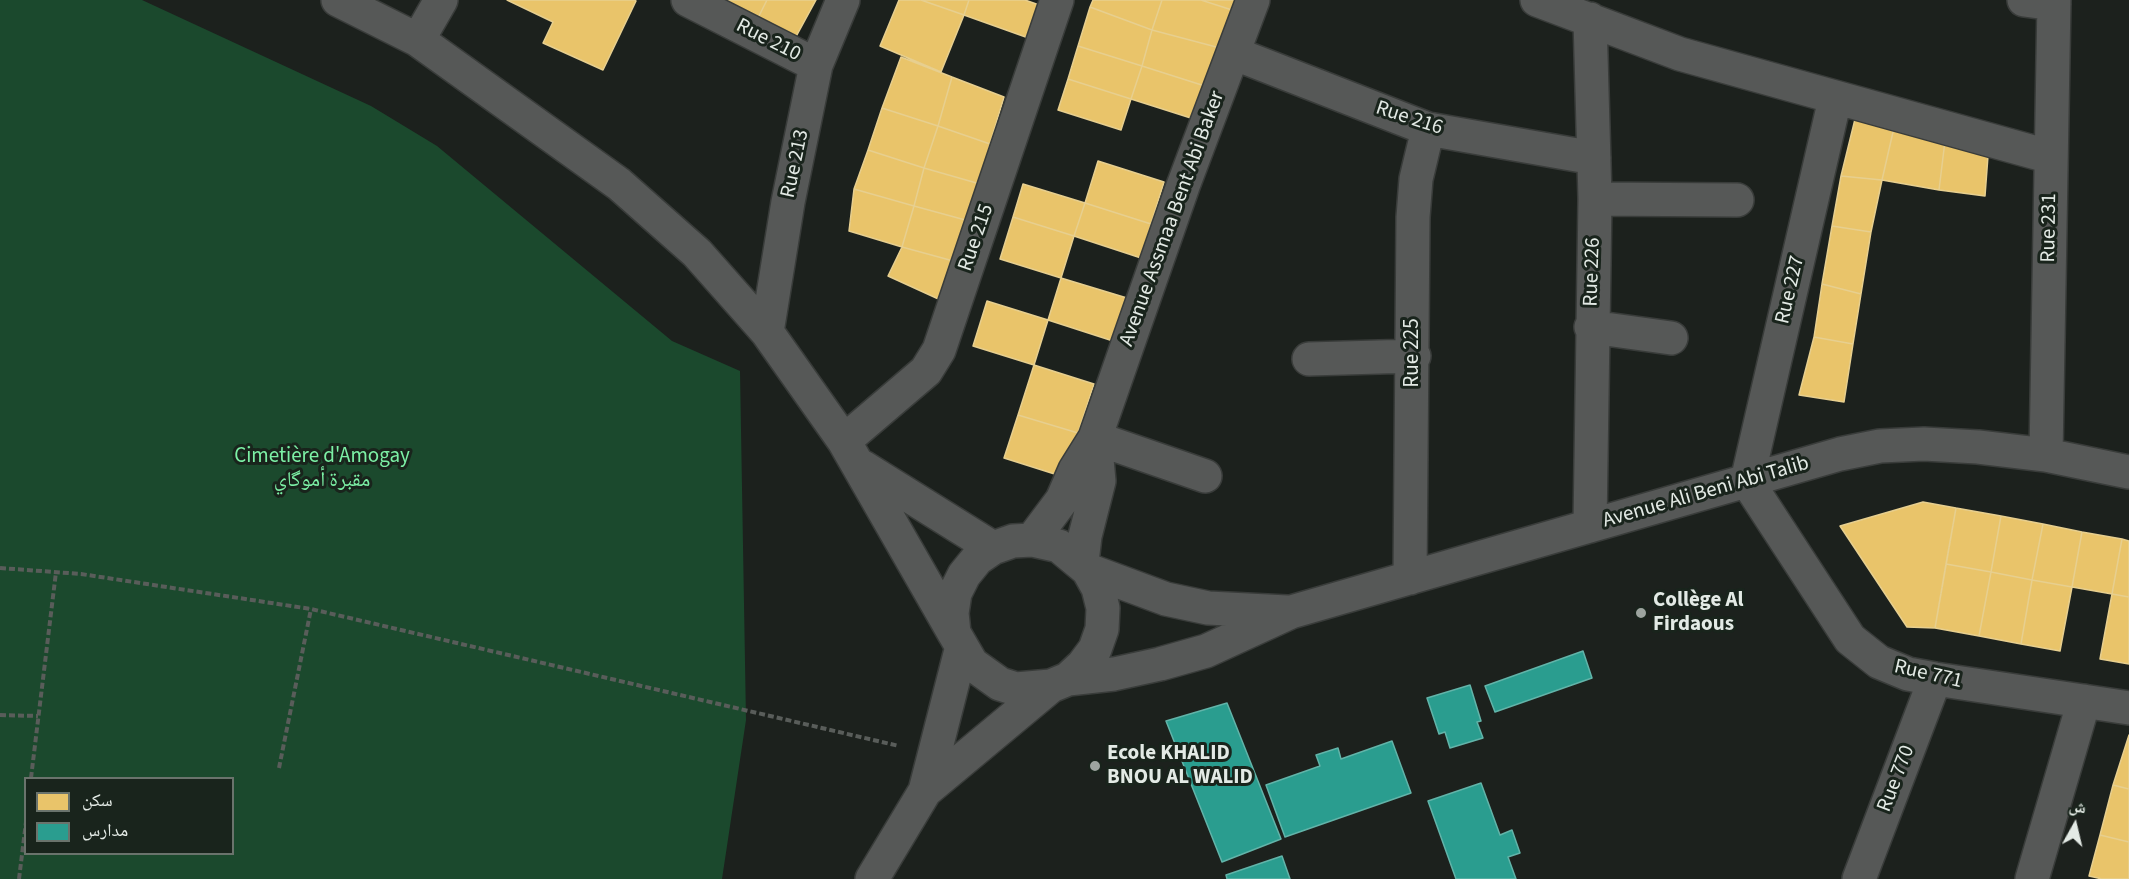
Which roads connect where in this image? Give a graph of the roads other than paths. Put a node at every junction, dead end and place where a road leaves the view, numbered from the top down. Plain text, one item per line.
1 (338, 0) edge
2 (441, 0) edge
3 (688, 0) edge
4 (843, 0) edge
5 (1058, 0) edge
6 (1253, 0) edge
7 (1537, 0) edge
8 (2044, 1) edge
9 (1590, 18) junction
10 (418, 40) junction
11 (1233, 53) junction
12 (816, 65) junction
13 (1835, 99) junction
14 (1428, 129) junction
15 (2051, 157) junction
16 (1594, 158) junction
17 (1595, 199) junction
18 (1737, 200) dead end
19 (1591, 327) junction
20 (767, 332) junction
21 (1671, 339) dead end
22 (1414, 356) junction
23 (1309, 358) dead end
24 (1095, 438) junction
25 (851, 453) junction
26 (2046, 455) junction
27 (2129, 472) edge
28 (1205, 476) dead end
29 (1747, 482) junction
30 (1590, 526) junction
31 (1032, 540) junction
32 (993, 548) junction
33 (1085, 566) junction
34 (1410, 578) junction
35 (1291, 612) junction
36 (958, 642) junction
37 (1935, 679) junction
38 (1059, 682) junction
39 (2084, 701) junction
40 (2129, 708) edge
41 (925, 791) junction
42 (872, 879) edge
43 (1858, 879) edge
44 (2032, 879) edge

1 - 10 street
2 - 10 street
3 - 12 street, Rue 210
4 - 12 street, Rue 213
5 - 25 street, Rue 215
6 - 11 street, Avenue Assmaa Bent Abi Baker
7 - 9 street
8 - 15 street, Rue 231
9 - 13 street
9 - 16 street, Rue 226
10 - 20 street
11 - 14 street, Rue 216
11 - 24 street, Avenue Assmaa Bent Abi Baker
12 - 20 street, Rue 213
13 - 15 street
13 - 29 street, Rue 227
14 - 16 street, Rue 216
14 - 22 street, Rue 225
15 - 26 street, Rue 231
16 - 17 street, Rue 226
17 - 18 street
17 - 19 street, Rue 226
19 - 21 street
19 - 30 street, Rue 226
20 - 25 street
22 - 23 street
22 - 34 street, Rue 225
24 - 28 street
24 - 31 street, Avenue Assmaa Bent Abi Baker
24 - 33 street, Avenue Assmaa Bent Abi Baker
25 - 32 street
25 - 36 street
26 - 27 street, Avenue Ali Beni Abi Talib
26 - 29 street, Avenue Ali Beni Abi Talib
29 - 30 street, Avenue Ali Beni Abi Talib
29 - 37 street, Rue 771
30 - 34 street, Avenue Ali Beni Abi Talib
31 - 32 street
31 - 33 street
32 - 36 street
33 - 35 street, Avenue Ali Beni Abi Talib
33 - 38 street
34 - 35 street, Avenue Ali Beni Abi Talib
35 - 38 street, Avenue Ali Beni Abi Talib
36 - 38 street
36 - 41 street
37 - 39 street, Rue 771
37 - 43 street, Rue 770
38 - 41 street
39 - 40 street, Rue 771
39 - 44 street
41 - 42 street

